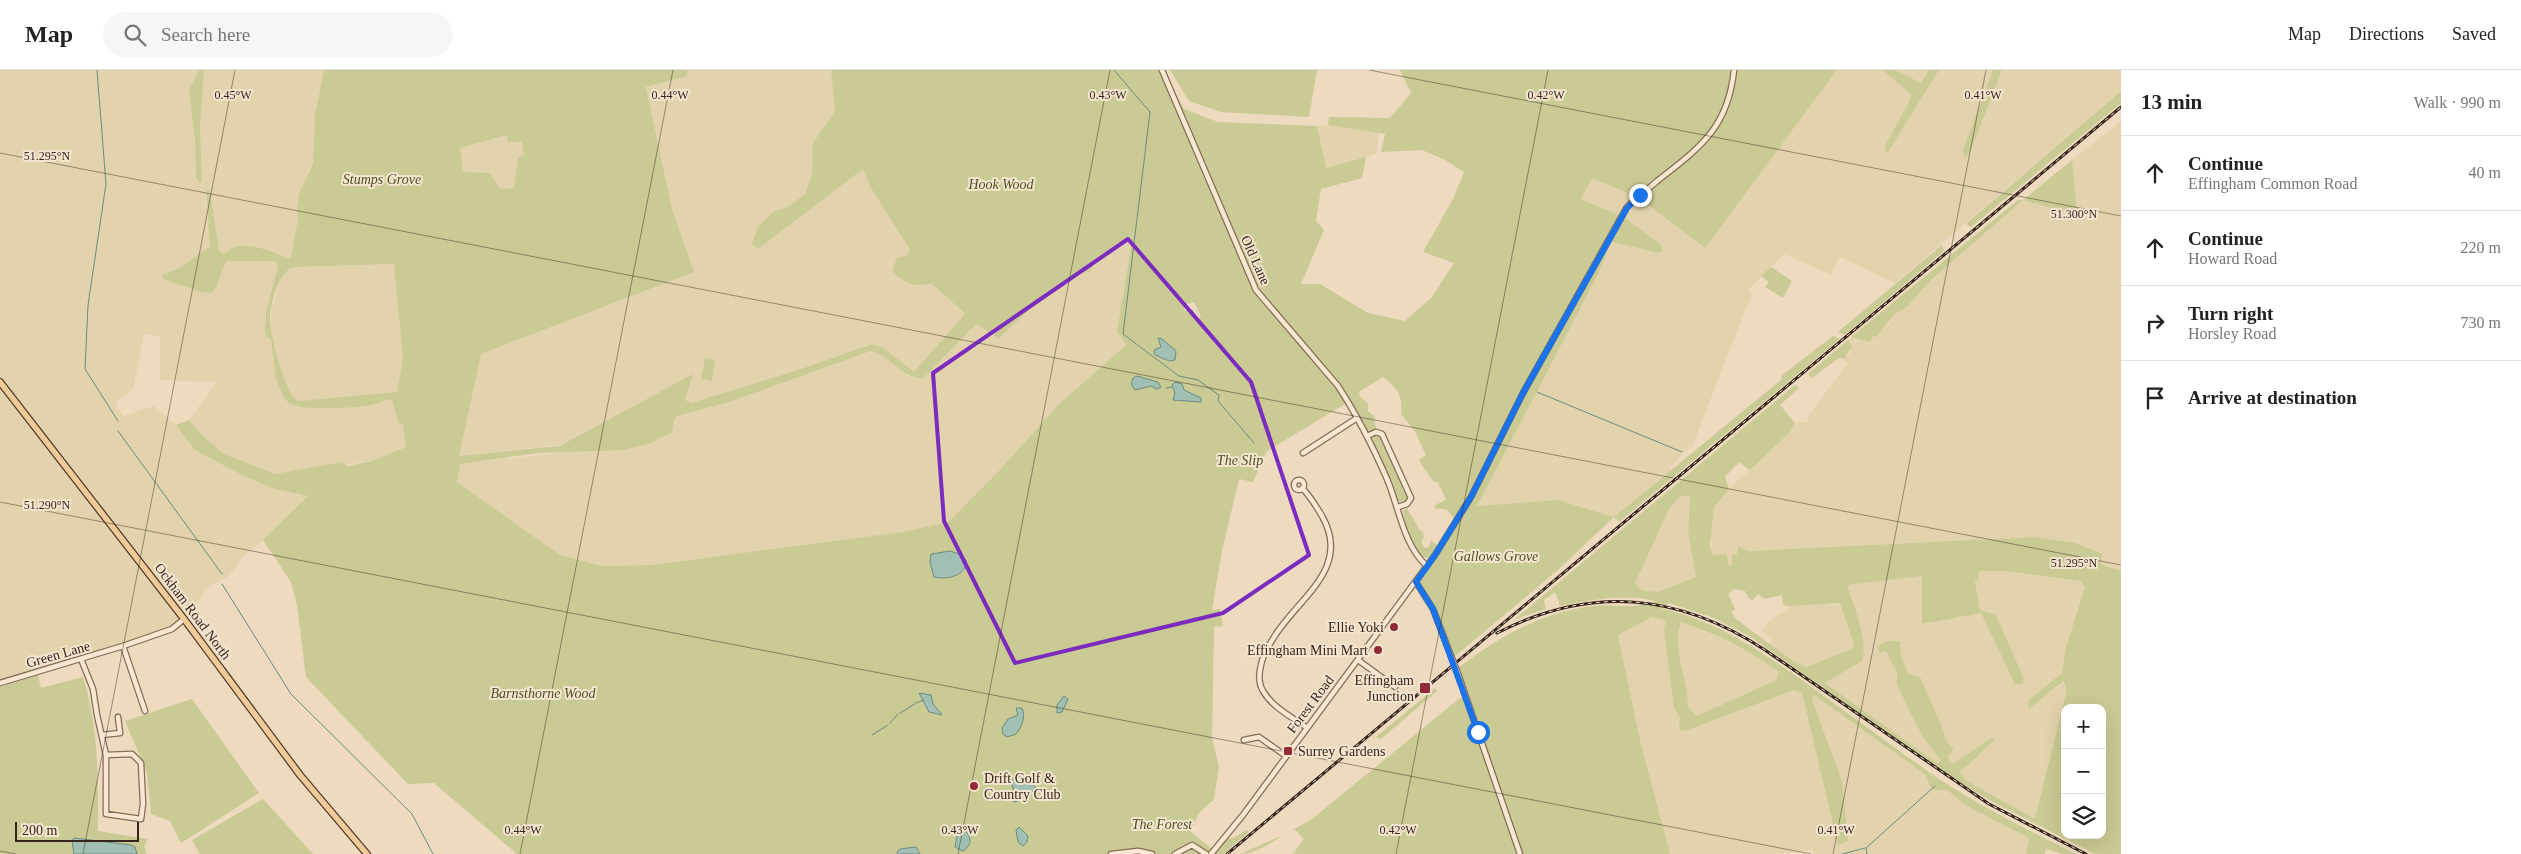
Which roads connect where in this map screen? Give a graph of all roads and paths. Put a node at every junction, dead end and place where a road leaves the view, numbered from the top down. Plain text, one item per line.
1 (1162, 70) edge
2 (1734, 70) edge
3 (0, 382) edge
4 (1357, 418) junction
5 (1367, 436) junction
6 (1303, 453) dead end
7 (1302, 488) dead end
8 (1398, 507) junction
9 (1427, 566) junction
10 (1416, 582) junction
11 (1411, 588) junction
12 (1422, 593) junction
13 (184, 619) junction
14 (123, 646) junction
15 (81, 659) junction
16 (1358, 660) junction
17 (0, 683) edge
18 (1395, 687) dead end
19 (145, 711) dead end
20 (118, 717) dead end
21 (1307, 728) junction
22 (102, 735) junction
23 (1244, 740) dead end
24 (106, 755) junction
25 (1286, 756) junction
26 (368, 854) edge
27 (1111, 854) edge
28 (1152, 854) edge
29 (1175, 854) edge
30 (1206, 854) edge
31 (1211, 854) edge
32 (1520, 854) edge

1 - 4 street, Old Lane
2 - 9 street, Forest Road
3 - 13 main road, Ockham Road North
4 - 5 street, Old Lane
4 - 6 street
5 - 8 street, Old Lane
5 - 8 street
7 - 21 street
8 - 9 street, Old Lane
9 - 10 street, Forest Road
10 - 11 street, Forest Road
10 - 12 street
11 - 12 street
11 - 16 street, Forest Road
12 - 32 street, bridge
13 - 14 street, Green Lane
13 - 26 main road, Ockham Road North
14 - 15 street, Green Lane
14 - 19 street
15 - 17 street, Green Lane
15 - 22 street
16 - 18 street
16 - 21 street, Forest Road
20 - 22 street
21 - 25 street, Forest Road
22 - 24 street
23 - 25 street
24 - 24 street
25 - 31 street, Forest Road
27 - 28 street
29 - 30 street

